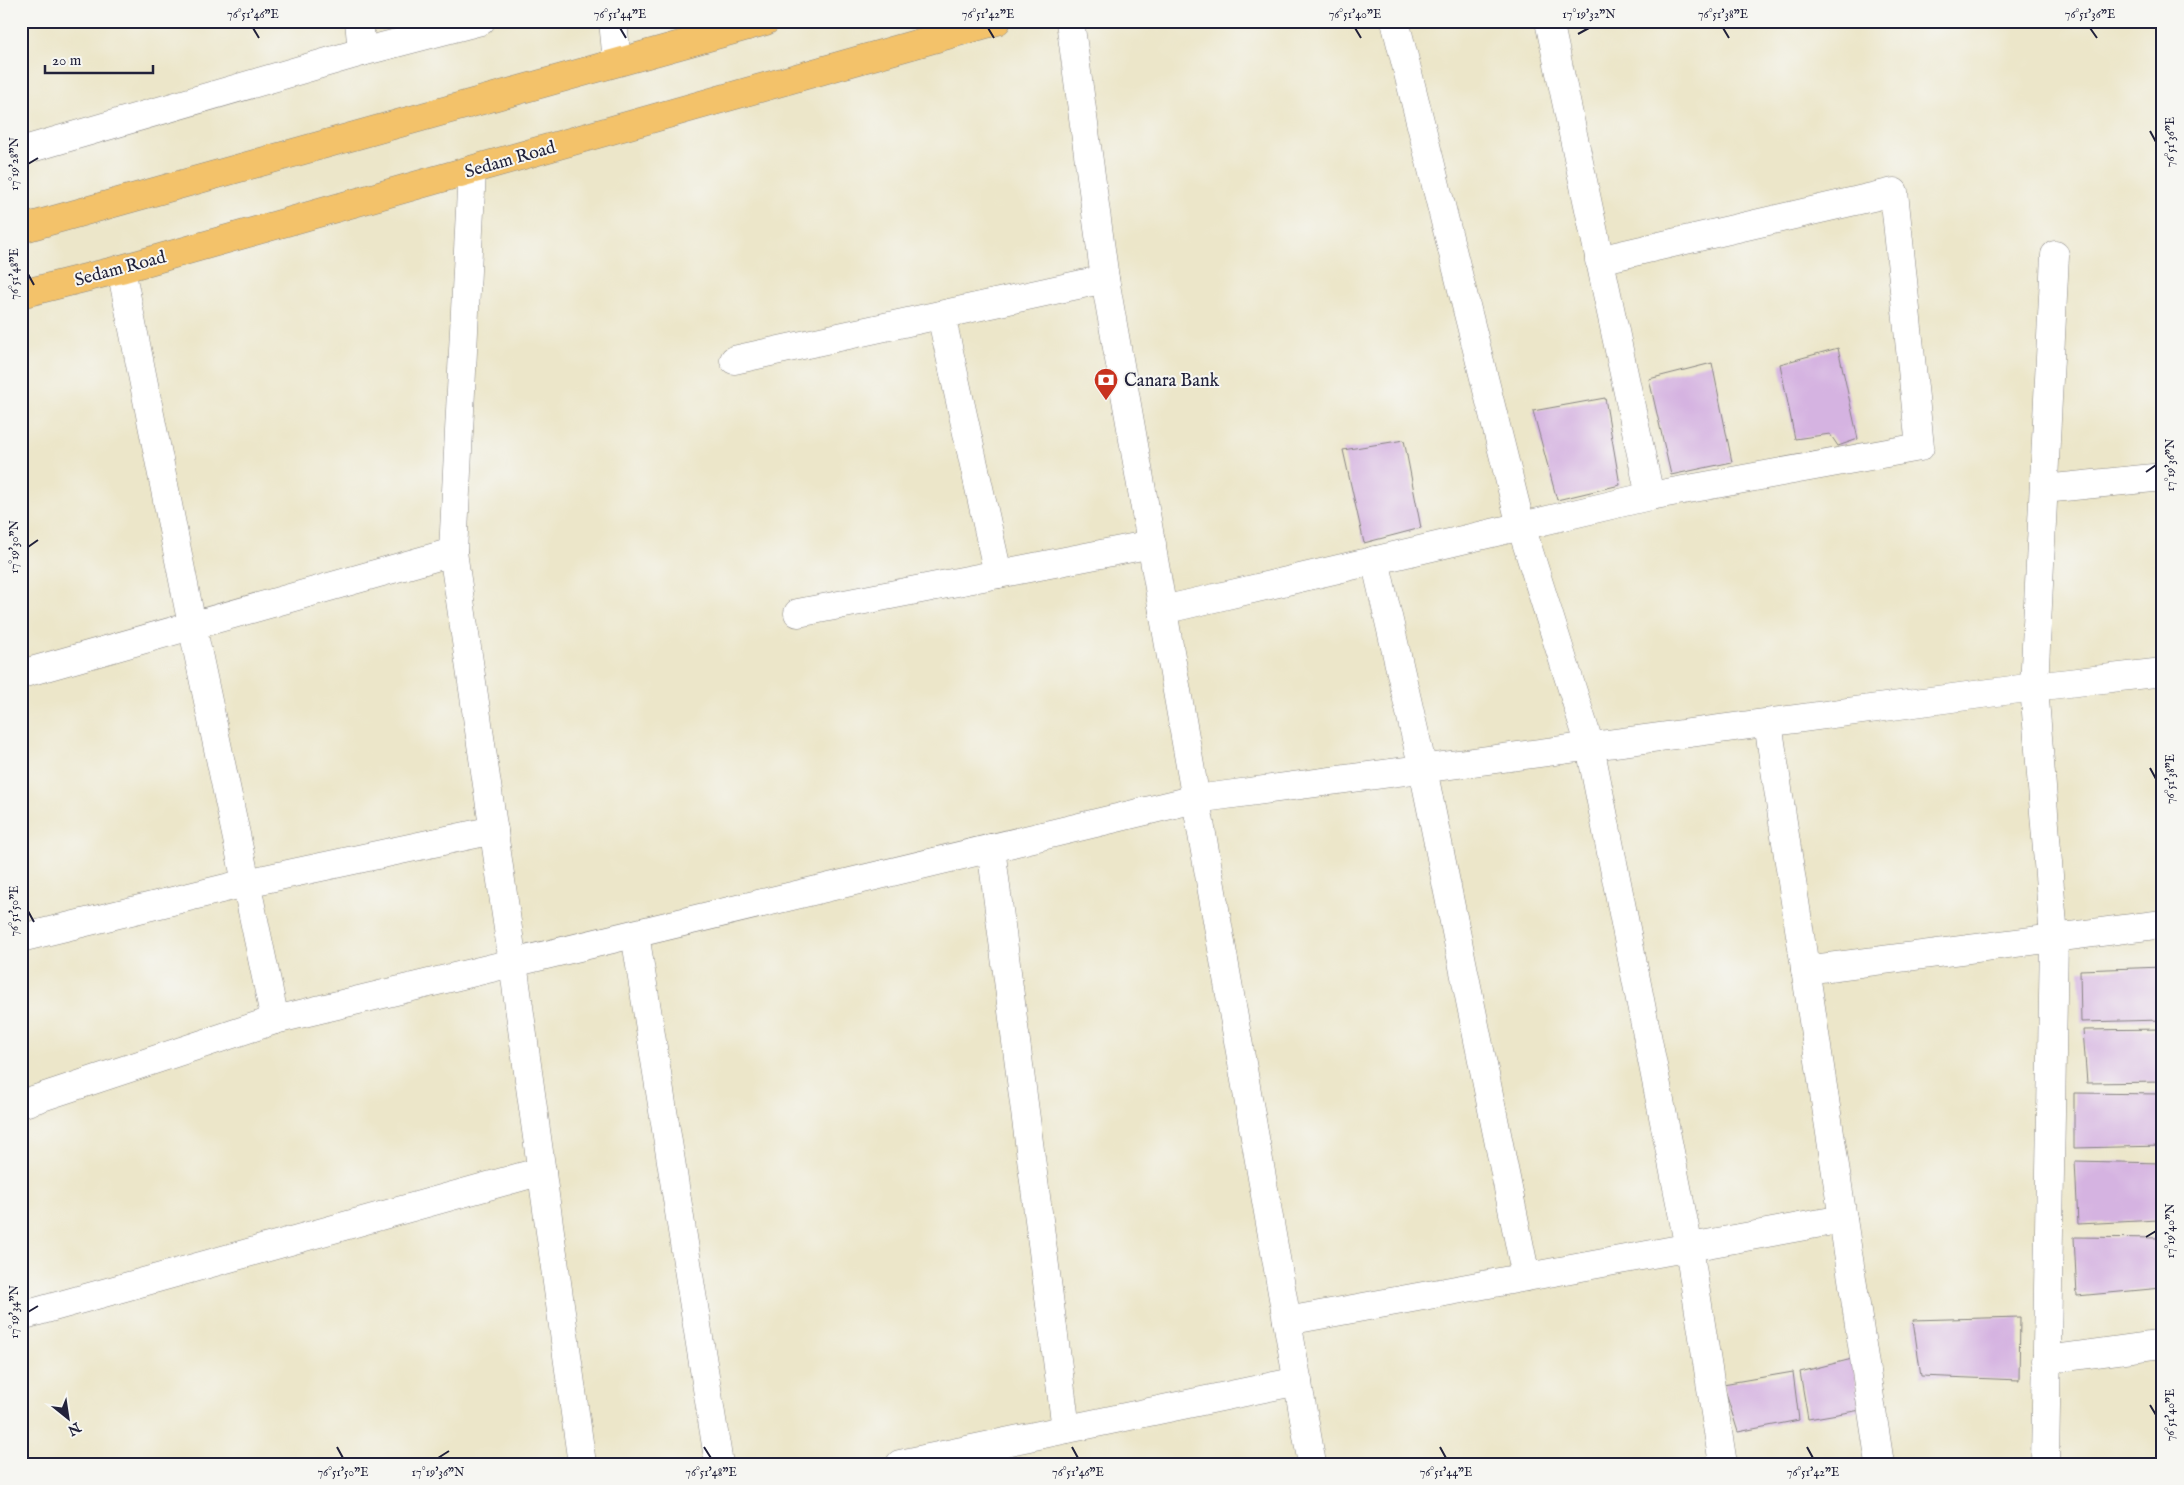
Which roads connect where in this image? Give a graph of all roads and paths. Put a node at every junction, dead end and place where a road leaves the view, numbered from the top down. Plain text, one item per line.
1 (359, 21) edge
2 (481, 21) edge
3 (613, 21) edge
4 (766, 21) edge
5 (1070, 21) edge
6 (1395, 21) edge
7 (1549, 21) edge
8 (989, 22) edge
9 (362, 52) junction
10 (617, 62) junction
11 (21, 151) edge
12 (472, 170) junction
13 (21, 229) edge
14 (2055, 255) dead end
15 (1600, 260) junction
16 (121, 269) junction
17 (1106, 279) junction
18 (21, 294) edge
19 (941, 315) junction
20 (734, 360) dead end
21 (2163, 476) edge
22 (2044, 489) junction
23 (1650, 496) junction
24 (1521, 526) junction
25 (1152, 544) junction
26 (453, 552) junction
27 (1375, 560) junction
28 (998, 574) junction
29 (1163, 610) junction
30 (798, 613) dead end
31 (192, 625) junction
32 (2163, 672) edge
33 (21, 674) edge
34 (2034, 687) junction
35 (1768, 723) junction
36 (1590, 746) junction
37 (1423, 769) junction
38 (1196, 799) junction
39 (494, 830) junction
40 (991, 848) junction
41 (246, 883) junction
42 (2163, 924) edge
43 (635, 934) junction
44 (21, 938) edge
45 (2054, 938) junction
46 (513, 963) junction
47 (1805, 970) junction
48 (275, 1020) junction
49 (21, 1104) edge
50 (542, 1171) junction
51 (1843, 1219) junction
52 (1688, 1248) junction
53 (1526, 1277) junction
54 (21, 1316) edge
55 (1288, 1321) junction
56 (2163, 1344) edge
57 (2046, 1360) junction
58 (1298, 1381) junction
59 (1066, 1429) junction
60 (717, 1463) edge
61 (582, 1464) edge
62 (900, 1464) edge
63 (1312, 1464) edge
64 (1723, 1464) edge
65 (1880, 1464) edge
66 (2045, 1464) edge

1 - 9 street
2 - 9 street
3 - 10 street
4 - 10 main road
5 - 17 street
6 - 24 street
7 - 15 street
8 - 12 main road, Sedam Road
9 - 11 street
10 - 13 main road
12 - 16 main road, Sedam Road
12 - 26 street
14 - 22 street
15 - 23 street
15 - 23 street
16 - 18 main road, Sedam Road
16 - 31 street
17 - 19 street
17 - 25 street
19 - 20 street
19 - 28 street
21 - 22 street
22 - 34 street
23 - 24 street
24 - 27 street
24 - 36 street
25 - 28 street
25 - 29 street
26 - 31 street
26 - 39 street
27 - 29 street
27 - 37 street
28 - 30 street
29 - 38 street
31 - 33 street
31 - 41 street
32 - 34 street
34 - 35 street
34 - 45 street
35 - 36 street
35 - 47 street
36 - 37 street
36 - 52 street
37 - 38 street
37 - 53 street
38 - 40 street
38 - 55 street
39 - 41 street
39 - 46 street
40 - 43 street
40 - 59 street
41 - 44 street
41 - 48 street
42 - 45 street
43 - 46 street
43 - 60 street
45 - 47 street
45 - 57 street
46 - 48 street
46 - 50 street
47 - 51 street
48 - 49 street
50 - 54 street
50 - 61 street
51 - 52 street
51 - 65 street
52 - 53 street
52 - 64 street
53 - 55 street
55 - 58 street
56 - 57 street
57 - 66 street
58 - 59 street
58 - 63 street
59 - 62 street

